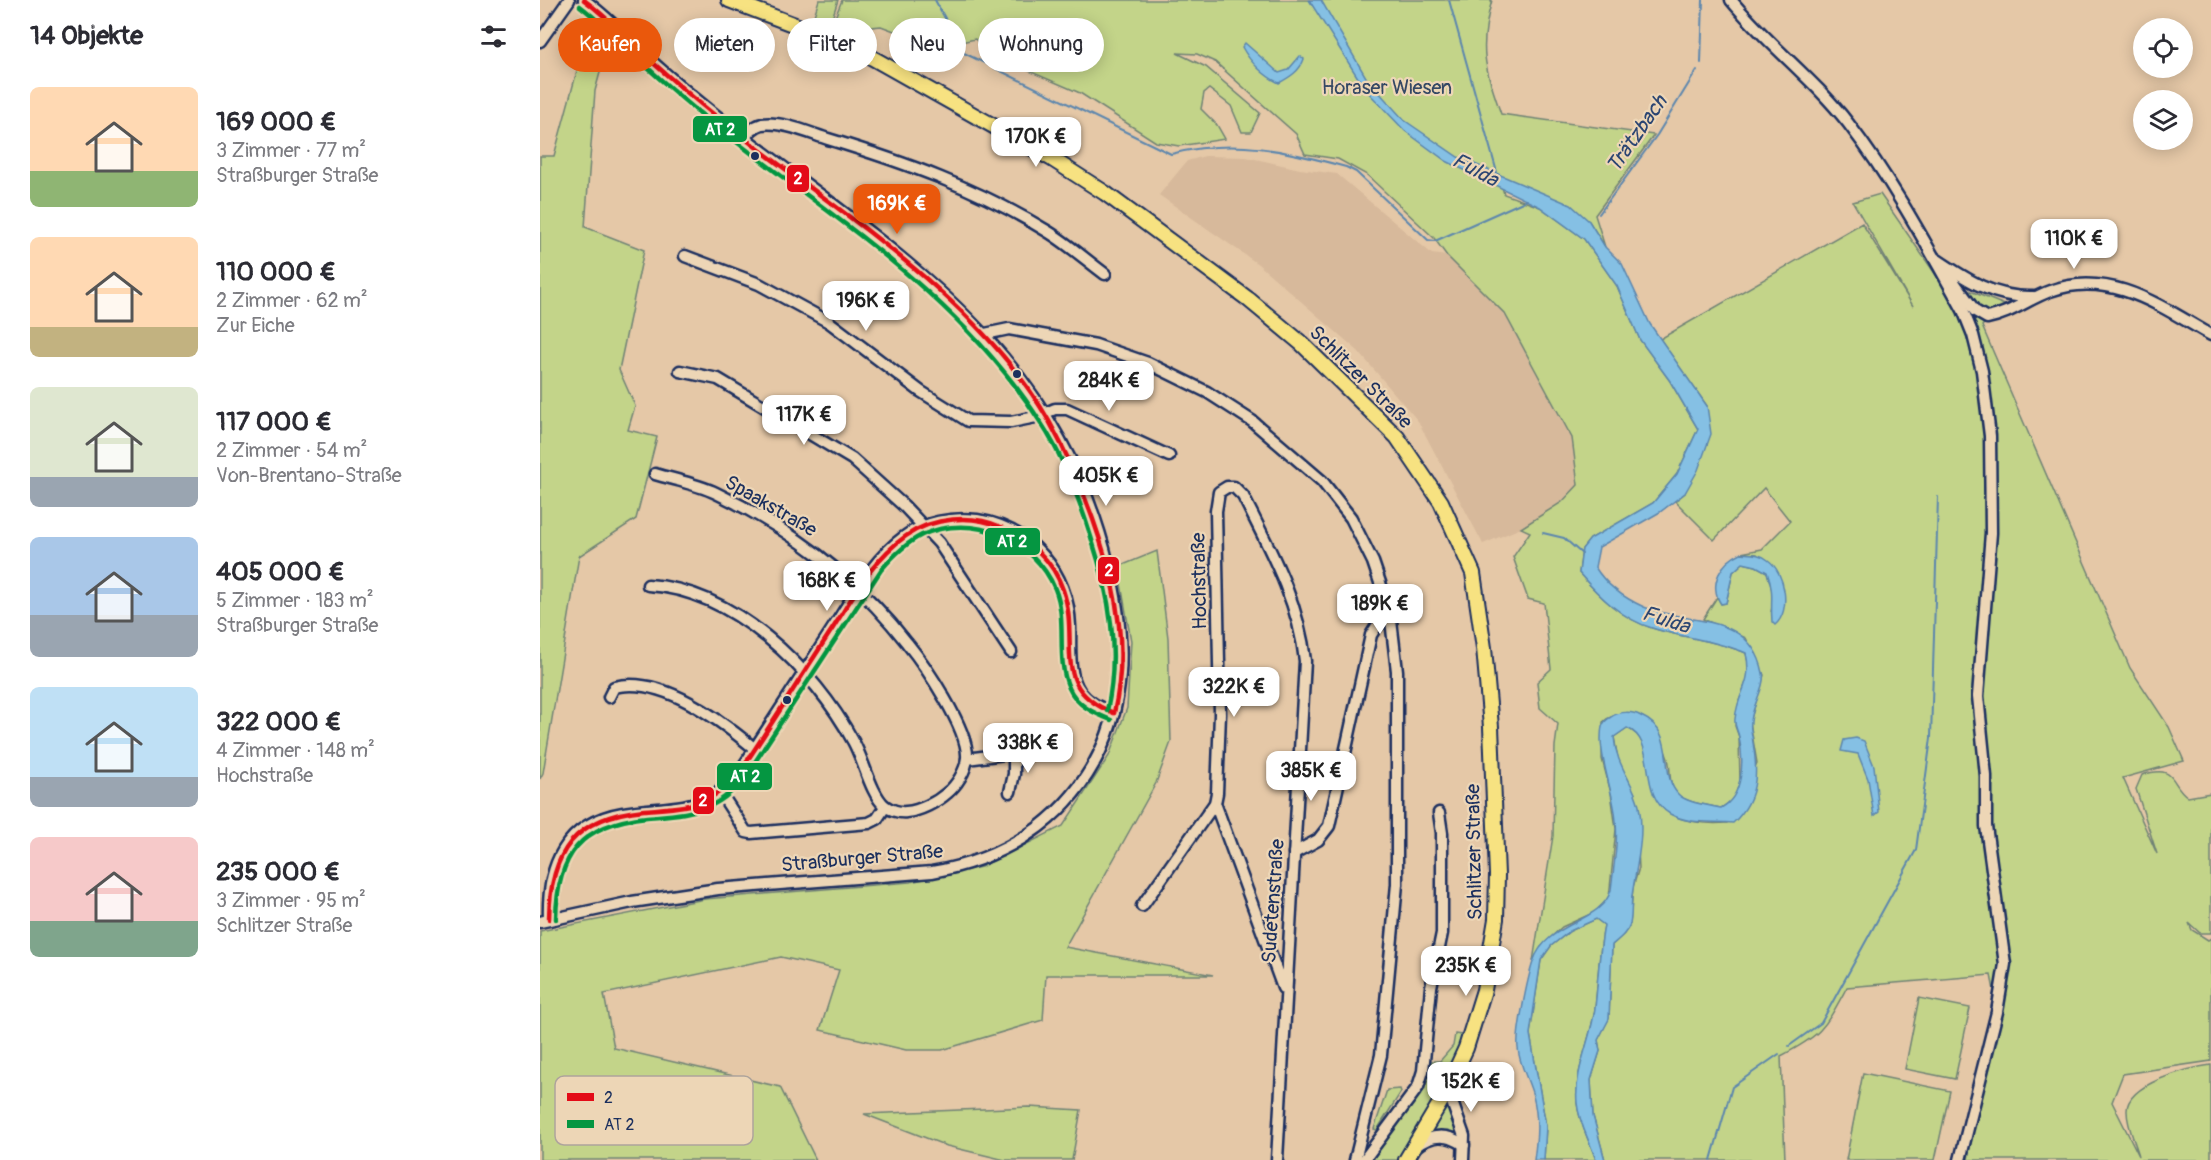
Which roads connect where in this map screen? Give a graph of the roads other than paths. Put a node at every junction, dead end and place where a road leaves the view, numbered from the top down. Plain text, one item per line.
1 (570, 0) edge
2 (584, 0) edge
3 (729, 0) edge
4 (1731, 0) edge
5 (540, 40) edge
6 (744, 138) junction
7 (685, 256) dead end
8 (1936, 262) junction
9 (1106, 274) dead end
10 (2037, 296) junction
11 (985, 334) junction
12 (2211, 335) edge
13 (680, 371) dead end
14 (1045, 413) junction
15 (1169, 456) dead end
16 (655, 474) dead end
17 (1227, 486) joint
18 (924, 526) junction
19 (648, 585) dead end
20 (859, 588) junction
21 (1390, 612) junction
22 (1011, 652) dead end
23 (804, 672) junction
24 (609, 697) dead end
25 (1114, 713) junction
26 (755, 748) junction
27 (1048, 748) dead end
28 (1014, 754) junction
29 (967, 759) junction
30 (720, 792) junction
31 (1010, 792) dead end
32 (1215, 803) junction
33 (885, 807) junction
34 (1439, 813) dead end
35 (1294, 852) junction
36 (1142, 906) dead end
37 (545, 920) edge
38 (1285, 992) junction
39 (1452, 1080) junction
40 (1464, 1145) junction
41 (1414, 1147) junction
42 (1277, 1160) edge
43 (1355, 1160) edge
44 (1365, 1160) edge
45 (1406, 1160) edge
46 (1463, 1160) edge
47 (1960, 1160) edge

1 - 5 street
2 - 6 street, Straßburger Straße
3 - 39 main road, Schlitzer Straße
4 - 8 street
6 - 9 street
6 - 11 street, Straßburger Straße
7 - 14 street
8 - 10 street
8 - 10 street
8 - 47 street
10 - 12 street
11 - 14 street, Straßburger Straße
11 - 21 street
13 - 18 street
14 - 15 street
14 - 25 street, Straßburger Straße
16 - 20 street, Spaakstraße
17 - 32 street, Hochstraße
17 - 35 street, Sudetenstraße
18 - 20 street
18 - 22 street
18 - 25 street
19 - 23 street
20 - 23 street
20 - 29 street, Spaakstraße
21 - 35 street
21 - 43 street
23 - 26 street
23 - 33 street
24 - 26 street
25 - 37 street, Straßburger Straße
26 - 30 street
27 - 28 street
28 - 29 street
28 - 31 street
29 - 33 street
30 - 33 street
30 - 37 street
32 - 36 street
32 - 38 street
34 - 44 street
35 - 38 street, Sudetenstraße
38 - 42 street, Sudetenstraße
39 - 40 street
39 - 41 main road, Schlitzer Straße
40 - 41 street
40 - 46 street
41 - 45 main road, Schlitzer Straße

